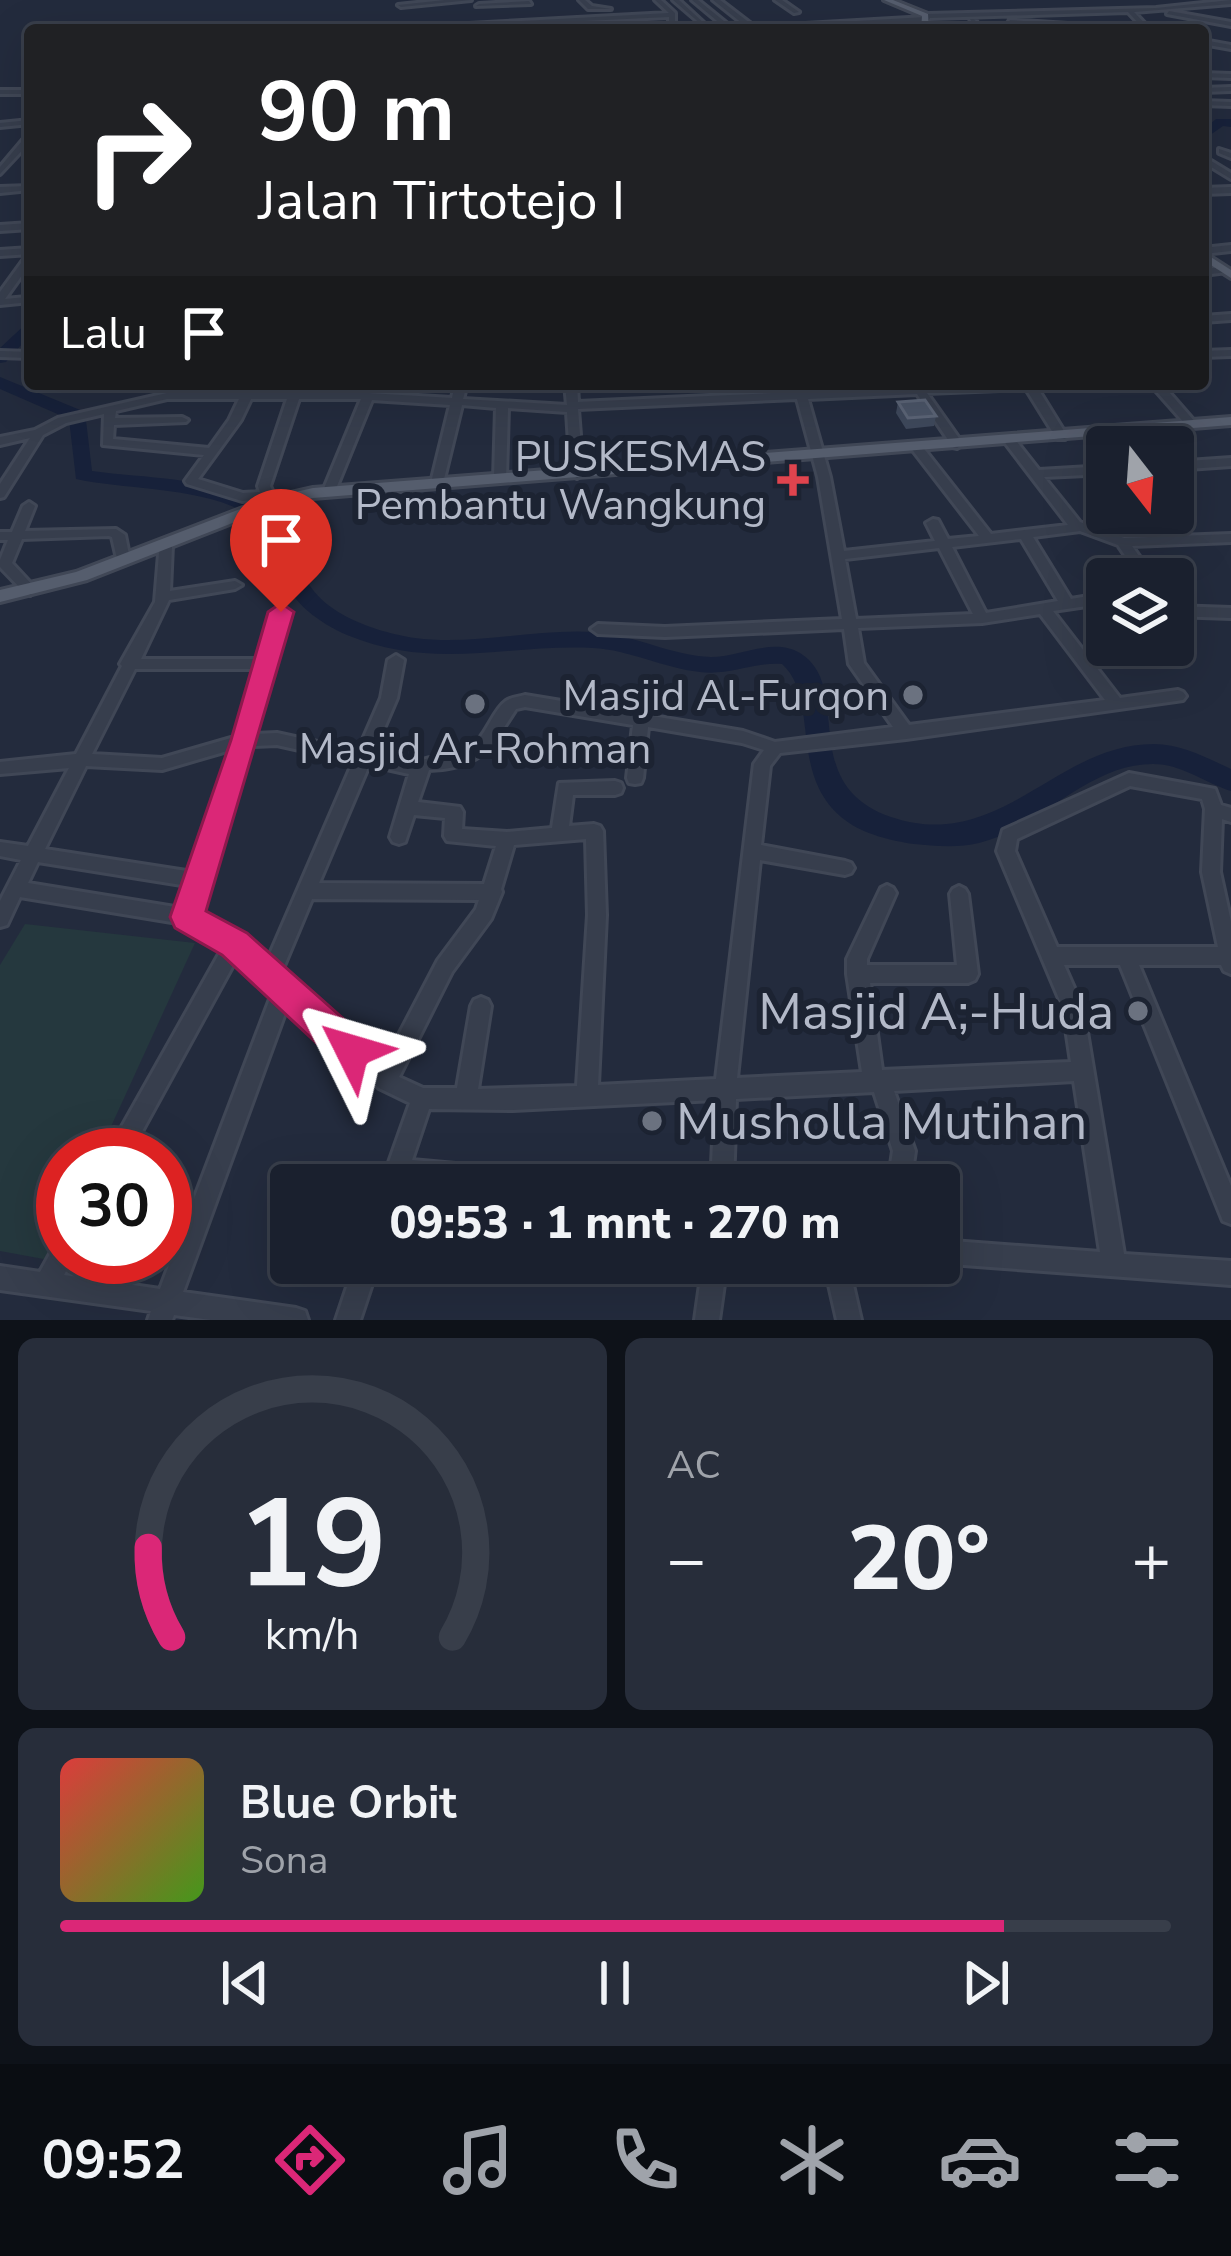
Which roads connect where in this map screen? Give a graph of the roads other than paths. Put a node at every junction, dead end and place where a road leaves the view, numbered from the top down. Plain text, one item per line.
1 (391, 0) edge
2 (582, 0) edge
3 (603, 0) edge
4 (658, 0) edge
5 (676, 0) edge
6 (695, 0) edge
7 (716, 0) edge
8 (778, 0) edge
9 (887, 0) edge
10 (994, 0) edge
11 (1095, 0) edge
12 (1122, 0) edge
13 (1173, 0) edge
14 (437, 1) edge
15 (451, 1) edge
16 (474, 2) edge
17 (528, 2) edge
18 (1228, 2) edge
19 (401, 5) junction
20 (1198, 5) junction
21 (725, 8) junction
22 (1148, 8) edge
23 (706, 9) junction
24 (1109, 9) junction
25 (1128, 9) junction
26 (1214, 11) dead end
27 (1097, 14) dead end
28 (459, 15) dead end
29 (608, 18) junction
30 (928, 18) junction
31 (972, 20) junction
32 (672, 22) edge
33 (1010, 22) edge
34 (494, 23) junction
35 (431, 24) edge
36 (482, 24) edge
37 (509, 24) edge
38 (557, 24) edge
39 (610, 24) edge
40 (725, 24) edge
41 (749, 24) edge
42 (806, 24) edge
43 (838, 24) edge
44 (926, 24) edge
45 (975, 24) edge
46 (1111, 24) edge
47 (1142, 24) edge
48 (1175, 24) edge
49 (1231, 24) edge
50 (24, 149) edge
51 (2, 170) edge
52 (1231, 190) edge
53 (1211, 191) edge
54 (1229, 204) edge
55 (24, 263) edge
56 (0, 300) edge
57 (296, 390) edge
58 (459, 390) edge
59 (571, 390) edge
60 (800, 390) edge
61 (920, 390) edge
62 (1033, 390) edge
63 (1161, 390) edge
64 (738, 391) edge
65 (368, 395) junction
66 (246, 398) junction
67 (293, 399) junction
68 (455, 403) junction
69 (502, 406) junction
70 (572, 408) junction
71 (106, 414) junction
72 (182, 420) dead end
73 (1230, 423) edge
74 (1191, 424) junction
75 (1170, 426) edge
76 (39, 433) junction
77 (1086, 434) edge
78 (1061, 436) junction
79 (1009, 440) junction
80 (0, 441) edge
81 (957, 444) junction
82 (917, 448) junction
83 (211, 452) junction
84 (819, 456) junction
85 (1231, 462) edge
86 (1194, 465) edge
87 (1086, 471) edge
88 (577, 474) junction
89 (1037, 474) junction
90 (500, 479) junction
91 (437, 483) junction
92 (329, 491) junction
93 (0, 494) edge
94 (267, 500) junction
95 (29, 506) dead end
96 (933, 523) dead end
97 (1078, 528) junction
98 (7, 535) edge
99 (1026, 536) junction
100 (1231, 538) edge
101 (988, 540) junction
102 (1123, 542) junction
103 (946, 544) junction
104 (165, 545) junction
105 (838, 556) junction
106 (1134, 558) edge
107 (124, 560) junction
108 (236, 585) dead end
109 (30, 590) junction
110 (0, 596) edge
111 (164, 596) junction
112 (1086, 601) edge
113 (1066, 603) junction
114 (1043, 608) junction
115 (1194, 611) edge
116 (281, 612) dead end
117 (1231, 613) edge
118 (982, 618) junction
119 (848, 623) junction
120 (598, 628) dead end
121 (396, 660) dead end
122 (128, 664) junction
123 (265, 664) junction
124 (1178, 696) dead end
125 (1115, 702) junction
126 (641, 722) junction
127 (906, 733) junction
128 (245, 740) junction
129 (775, 748) junction
130 (83, 760) junction
131 (360, 760) junction
132 (0, 768) edge
133 (419, 770) junction
134 (635, 778) dead end
135 (615, 788) dead end
136 (407, 808) junction
137 (1222, 812) edge
138 (560, 832) junction
139 (399, 838) dead end
140 (507, 839) junction
141 (0, 849) edge
142 (753, 851) junction
143 (38, 853) junction
144 (845, 868) dead end
145 (198, 880) junction
146 (18, 889) junction
147 (306, 891) junction
148 (493, 892) junction
149 (887, 893) dead end
150 (959, 894) dead end
151 (187, 917) junction
152 (0, 919) edge
153 (235, 944) junction
154 (1053, 956) junction
155 (1126, 956) junction
156 (1230, 961) edge
157 (857, 974) junction
158 (276, 986) junction
159 (481, 1006) dead end
160 (1083, 1071) junction
161 (876, 1079) junction
162 (386, 1081) junction
163 (726, 1086) junction
164 (587, 1097) junction
165 (422, 1098) junction
166 (466, 1100) junction
167 (132, 1128) edge
168 (400, 1164) edge
169 (723, 1164) edge
170 (902, 1164) edge
171 (1231, 1213) edge
172 (960, 1253) edge
173 (1114, 1264) junction
174 (1231, 1273) edge
175 (0, 1278) edge
176 (36, 1283) edge
177 (46, 1284) edge
178 (360, 1284) edge
179 (712, 1284) edge
180 (841, 1284) edge
181 (164, 1311) edge
182 (296, 1320) edge
183 (348, 1320) edge
184 (707, 1320) edge
185 (849, 1320) edge

1 - 19 street
2 - 3 street
4 - 32 street
5 - 32 street
6 - 23 street
7 - 21 street
8 - 42 street
9 - 30 main road
10 - 33 street
11 - 24 street
12 - 22 street
13 - 22 street
14 - 15 street
14 - 19 street
15 - 16 street
15 - 28 street
16 - 17 street
16 - 34 street
18 - 20 street
19 - 35 street
20 - 22 street
20 - 26 street
21 - 23 street
21 - 41 street
22 - 25 street
22 - 48 street
22 - 49 street
23 - 40 street
24 - 25 street
24 - 33 street
25 - 47 street
27 - 46 street
29 - 32 street
29 - 38 street
29 - 39 street
30 - 31 street
30 - 33 street
30 - 43 street
30 - 44 main road
31 - 33 street
31 - 45 street
34 - 36 street
34 - 37 street
50 - 51 street
52 - 53 street
53 - 54 street
55 - 56 street
57 - 67 street
58 - 68 street
59 - 70 street
60 - 64 street
60 - 84 street
61 - 81 street
62 - 78 street
63 - 74 street
64 - 70 street
65 - 67 street
65 - 68 street
65 - 92 street
66 - 67 street
66 - 71 street
66 - 83 street
67 - 94 street
68 - 69 street
68 - 91 street
69 - 70 street
69 - 90 street
70 - 88 street
71 - 72 street
71 - 76 street
71 - 83 street
73 - 74 main road
74 - 75 main road
76 - 80 street
76 - 93 street
77 - 78 main road
78 - 79 main road
79 - 81 main road
79 - 89 street
81 - 82 main road
82 - 84 main road
82 - 101 street
83 - 94 street
84 - 88 main road
84 - 105 street
85 - 86 street
87 - 89 street
88 - 90 main road
89 - 97 street
90 - 91 main road
91 - 92 main road
92 - 94 main road
94 - 104 main road
95 - 98 street
96 - 103 street
97 - 99 street
97 - 102 street
98 - 107 street
98 - 109 street
99 - 101 street
99 - 113 street
100 - 102 street
101 - 103 street
102 - 106 street
103 - 105 street
103 - 118 street
104 - 107 main road
104 - 111 street
105 - 119 street
107 - 109 main road
108 - 111 street
109 - 110 main road
111 - 122 street
112 - 113 street
113 - 114 street
114 - 118 street
114 - 125 street
115 - 117 street
116 - 123 street
118 - 119 street
119 - 120 street
119 - 127 street
121 - 131 street
122 - 123 street
122 - 130 street
123 - 128 street
124 - 125 street
125 - 127 street
126 - 129 street
126 - 133 street
126 - 134 street
127 - 129 street
128 - 130 street
128 - 131 street
128 - 145 street
129 - 142 street
130 - 132 street
130 - 143 street
131 - 133 street
131 - 147 street
133 - 136 street
135 - 138 street
136 - 139 street
136 - 140 street
137 - 154 street
137 - 156 street
138 - 140 street
138 - 164 street
140 - 148 street
141 - 143 street
142 - 144 street
142 - 163 street
143 - 145 street
143 - 146 street
145 - 151 street
146 - 151 street
146 - 152 street
147 - 148 street
147 - 158 street
148 - 162 street
149 - 157 street
150 - 157 street
151 - 153 street
153 - 158 street
153 - 167 street
154 - 155 street
154 - 160 street
155 - 156 street
155 - 171 street
157 - 161 street
158 - 162 street
158 - 181 street
159 - 166 street
160 - 161 street
160 - 173 street
161 - 163 street
161 - 170 street
162 - 165 street
163 - 164 street
163 - 169 street
164 - 166 street
165 - 166 street
165 - 168 street
172 - 173 street
173 - 174 street
175 - 176 street
177 - 181 street
178 - 183 street
179 - 184 street
180 - 185 street
181 - 182 street

